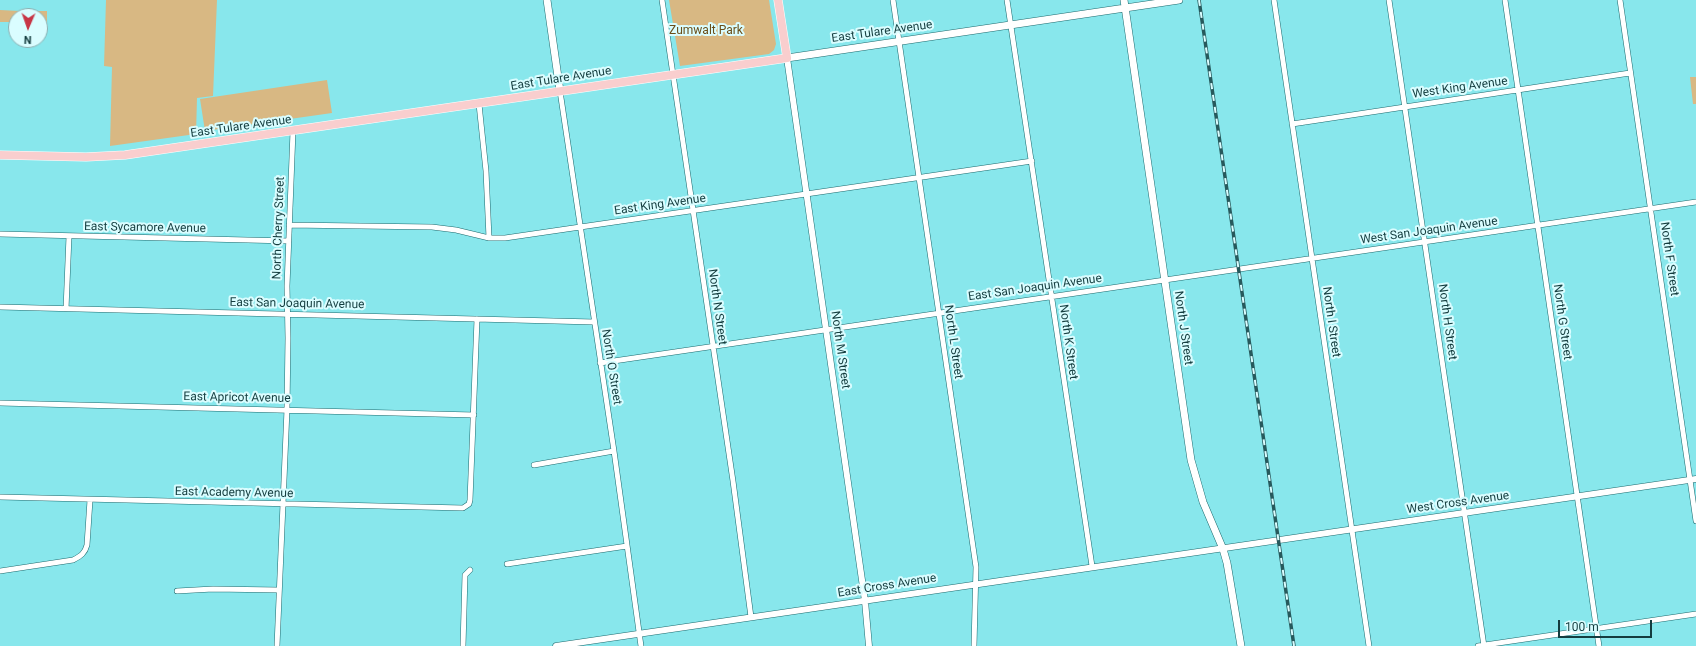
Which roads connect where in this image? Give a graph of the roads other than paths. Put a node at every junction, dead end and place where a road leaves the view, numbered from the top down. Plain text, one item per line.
1 (547, 0) edge
2 (662, 0) edge
3 (778, 0) edge
4 (892, 0) edge
5 (1007, 0) edge
6 (1124, 0) edge
7 (1179, 0) edge
8 (1274, 0) edge
9 (1389, 0) edge
10 (1505, 0) edge
11 (1620, 0) edge
12 (1125, 8) junction
13 (1011, 25) junction
14 (898, 42) junction
15 (787, 58) junction
16 (1630, 73) junction
17 (673, 75) junction
18 (1518, 90) junction
19 (560, 91) junction
20 (479, 104) junction
21 (1405, 107) junction
22 (1292, 124) junction
23 (293, 131) junction
24 (0, 155) edge
25 (1032, 161) junction
26 (919, 178) junction
27 (806, 194) junction
28 (1696, 202) edge
29 (1651, 209) junction
30 (693, 211) junction
31 (289, 225) junction
32 (1538, 226) junction
33 (580, 227) junction
34 (0, 234) edge
35 (69, 236) junction
36 (489, 238) junction
37 (288, 241) junction
38 (1425, 242) junction
39 (1311, 258) junction
40 (1164, 280) junction
41 (1052, 296) junction
42 (0, 307) edge
43 (66, 309) junction
44 (939, 313) junction
45 (288, 314) junction
46 (477, 319) junction
47 (594, 322) junction
48 (826, 330) junction
49 (712, 346) junction
50 (600, 363) junction
51 (0, 403) edge
52 (287, 409) junction
53 (474, 415) junction
54 (614, 451) junction
55 (534, 464) dead end
56 (1693, 479) edge
57 (0, 497) edge
58 (1578, 497) junction
59 (90, 500) junction
60 (283, 504) junction
61 (1465, 513) junction
62 (1696, 521) edge
63 (1352, 529) junction
64 (627, 546) junction
65 (1223, 549) junction
66 (507, 564) dead end
67 (1092, 566) junction
68 (470, 570) dead end
69 (0, 571) edge
70 (976, 583) junction
71 (279, 590) junction
72 (177, 591) dead end
73 (865, 601) junction
74 (1696, 614) edge
75 (751, 617) junction
76 (1597, 628) junction
77 (640, 633) junction
78 (277, 646) edge
79 (463, 646) edge
80 (556, 646) edge
81 (641, 646) edge
82 (869, 646) edge
83 (974, 646) edge
84 (1241, 646) edge
85 (1369, 646) edge
86 (1482, 646) edge
87 (1600, 646) edge

1 - 19 main road
2 - 17 street, North N Street
3 - 15 main road
4 - 14 street, North L Street
5 - 13 street, North K Street
6 - 12 main road, North J Street
7 - 12 main road, East Tulare Avenue
8 - 22 street, North I Street
9 - 21 street, North H Street
10 - 18 street, North G Street
11 - 16 street, North F Street
12 - 13 main road, East Tulare Avenue
12 - 40 main road, North J Street
13 - 14 main road, East Tulare Avenue
13 - 25 street, North K Street
14 - 15 main road, East Tulare Avenue
14 - 26 street, North L Street
15 - 17 main road, East Tulare Avenue
15 - 27 street, North M Street
16 - 18 street, West King Avenue
16 - 29 street, North F Street
17 - 19 main road, East Tulare Avenue
17 - 30 street, North N Street
18 - 21 street, West King Avenue
18 - 32 street, North G Street
19 - 20 main road, East Tulare Avenue
19 - 33 street, North O Street
20 - 23 main road, East Tulare Avenue
20 - 36 street
21 - 22 street, West King Avenue
21 - 38 street, North H Street
22 - 39 street, North I Street
23 - 24 main road, East Tulare Avenue
23 - 31 street, North Cherry Street
25 - 26 street, East King Avenue
25 - 41 street, North K Street
26 - 27 street, East King Avenue
26 - 44 street, North L Street
27 - 30 street, East King Avenue
27 - 48 street, North M Street
28 - 29 street, West San Joaquin Avenue
29 - 32 street, West San Joaquin Avenue
29 - 56 street, North F Street
30 - 33 street, East King Avenue
30 - 49 street, North N Street
31 - 36 street, East King Avenue
31 - 37 street, North Cherry Street
32 - 38 street, West San Joaquin Avenue
32 - 58 street, North G Street
33 - 36 street, East King Avenue
33 - 47 street, North O Street
34 - 35 street, East Sycamore Avenue
35 - 37 street, East Sycamore Avenue
35 - 43 street
37 - 45 street, North Cherry Street
38 - 39 street, West San Joaquin Avenue
38 - 61 street, North H Street
39 - 40 street, West San Joaquin Avenue
39 - 63 street, North I Street
40 - 41 street, East San Joaquin Avenue
40 - 65 main road, North J Street
41 - 44 street, East San Joaquin Avenue
41 - 67 street, North K Street
42 - 43 street, East San Joaquin Avenue
43 - 45 street, East San Joaquin Avenue
44 - 48 street, East San Joaquin Avenue
44 - 70 street, North L Street
45 - 46 street, East San Joaquin Avenue
45 - 52 street, North Cherry Street
46 - 47 street, East San Joaquin Avenue
46 - 53 street
47 - 50 street, North O Street
48 - 49 street, East San Joaquin Avenue
48 - 73 street, North M Street
49 - 50 street, East San Joaquin Avenue
49 - 75 street, North N Street
50 - 54 street, North O Street
51 - 52 street, East Apricot Avenue
52 - 53 street, East Apricot Avenue
52 - 60 street, North Cherry Street
53 - 60 street, East Academy Avenue
54 - 55 street
54 - 64 street, North O Street
56 - 58 street, West Cross Avenue
56 - 62 street, North F Street
57 - 59 street, East Academy Avenue
58 - 61 street, West Cross Avenue
58 - 76 street, North G Street
59 - 60 street, East Academy Avenue
59 - 69 street
60 - 71 street, North Cherry Street
61 - 63 street, West Cross Avenue
61 - 86 street, North H Street
63 - 65 street, West Cross Avenue
63 - 85 street, North I Street
64 - 66 street
64 - 77 street, North O Street
65 - 67 street, East Cross Avenue
65 - 84 main road, North J Street
67 - 70 street, East Cross Avenue
68 - 79 street
70 - 73 street, East Cross Avenue
70 - 83 street, North L Street
71 - 72 street
71 - 78 street, North Cherry Street
73 - 75 street, East Cross Avenue
73 - 82 street, North M Street
74 - 76 street
75 - 77 street, East Cross Avenue
76 - 86 street
76 - 87 street, North G Street
77 - 80 street, East Cross Avenue
77 - 81 street, North O Street

